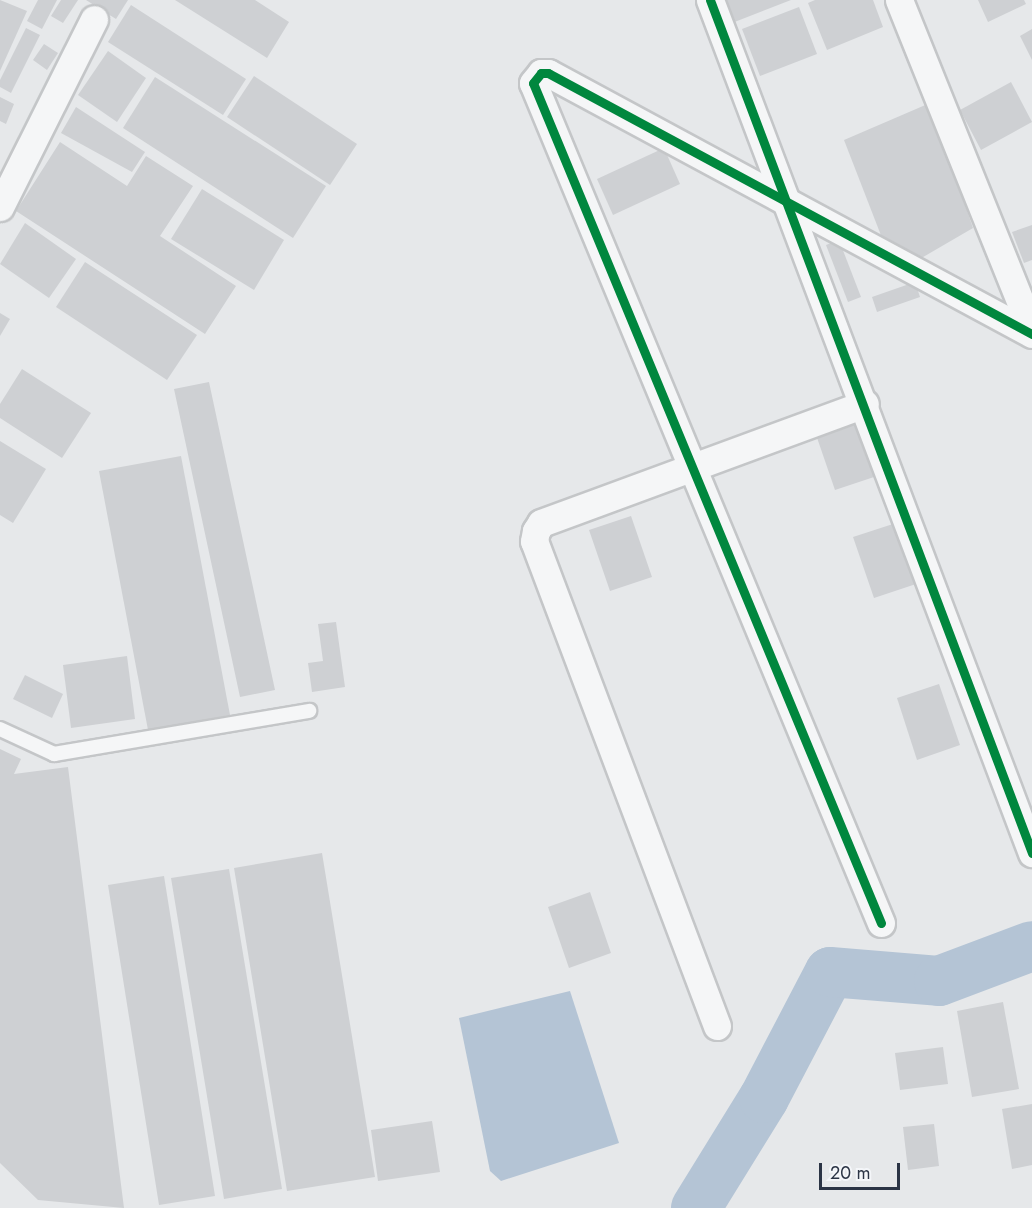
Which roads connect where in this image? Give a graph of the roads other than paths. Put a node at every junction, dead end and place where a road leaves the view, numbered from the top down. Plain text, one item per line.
1 (710, 0) edge
2 (902, 1) edge
3 (94, 19) dead end
4 (786, 201) junction
5 (0, 207) edge
6 (1032, 333) edge
7 (865, 404) junction
8 (693, 470) junction
9 (309, 711) dead end
10 (0, 729) edge
11 (1032, 853) edge
12 (881, 923) dead end
13 (717, 1026) dead end

1 - 4 street
2 - 6 street
3 - 5 street
4 - 6 street
4 - 7 street
4 - 8 street
7 - 8 street
7 - 11 street
8 - 12 street
8 - 13 street
9 - 10 lane

